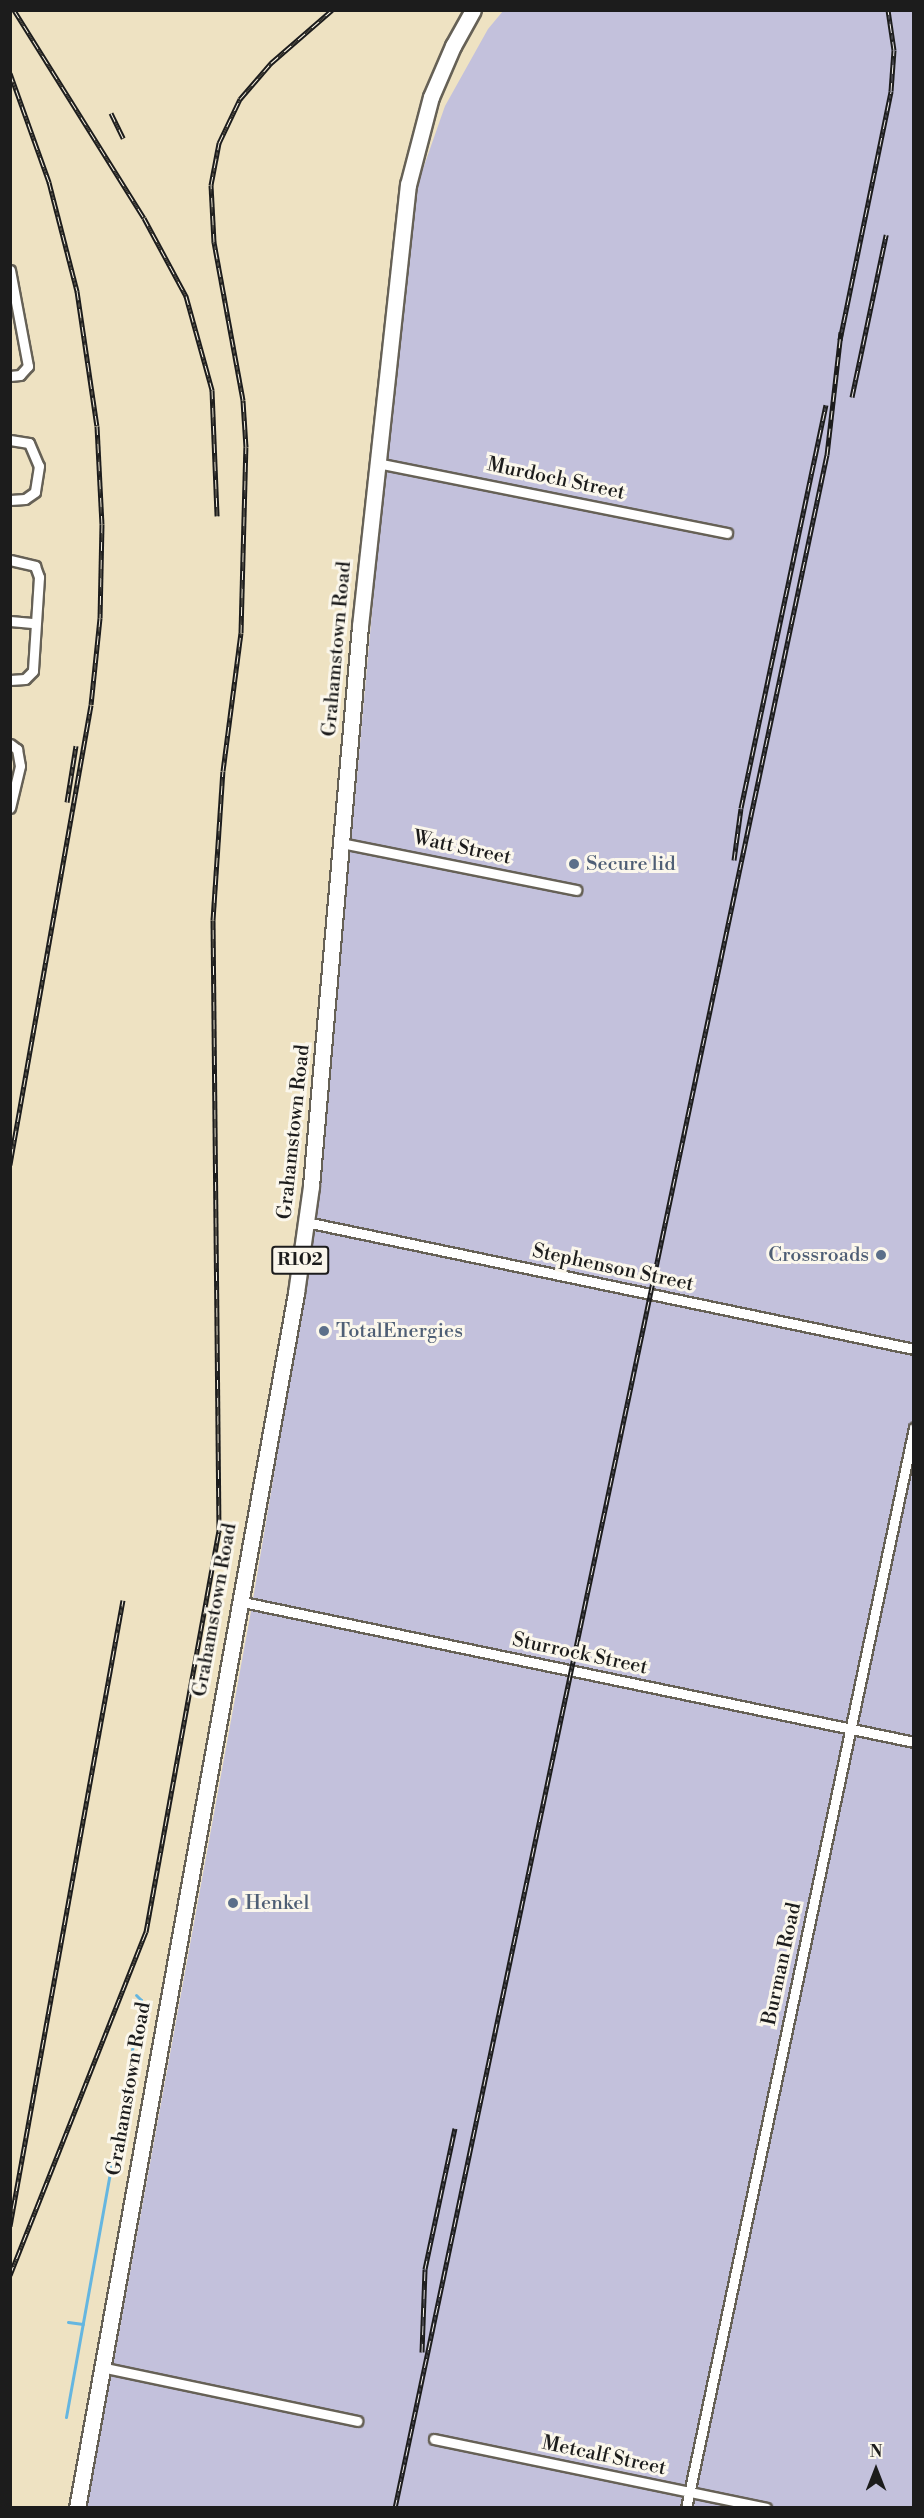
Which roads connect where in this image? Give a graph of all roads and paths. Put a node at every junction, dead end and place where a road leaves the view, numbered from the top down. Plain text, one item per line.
1 (473, 10) edge
2 (10, 270) edge
3 (12, 282) edge
4 (10, 376) edge
5 (10, 440) edge
6 (376, 463) junction
7 (10, 500) edge
8 (727, 533) dead end
9 (10, 560) edge
10 (10, 621) edge
11 (35, 623) junction
12 (10, 680) edge
13 (10, 744) edge
14 (11, 804) edge
15 (341, 843) junction
16 (576, 890) dead end
17 (306, 1222) junction
18 (914, 1349) edge
19 (914, 1428) edge
20 (238, 1601) junction
21 (850, 1729) junction
22 (914, 1742) edge
23 (101, 2367) junction
24 (357, 2421) dead end
25 (434, 2439) dead end
26 (690, 2493) junction
27 (77, 2508) edge
28 (686, 2508) edge
29 (766, 2508) edge

1 - 6 main road, Grahamstown Road / R102
2 - 3 street
3 - 4 street
5 - 7 street
6 - 8 street, Murdoch Street
6 - 15 main road, Grahamstown Road / R102
9 - 11 street
10 - 11 street
11 - 12 street
13 - 14 street
15 - 16 street, Watt Street
15 - 17 main road, Grahamstown Road / R102
17 - 18 street, Stephenson Street
17 - 20 main road, Grahamstown Road / R102
19 - 21 street, Burman Road
20 - 21 street, Sturrock Street
20 - 23 main road, Grahamstown Road / R102
21 - 22 street, Sturrock Street
21 - 26 street, Burman Road
23 - 24 street
23 - 27 main road, Grahamstown Road / R102
25 - 26 street, Metcalf Street
26 - 28 street, Burman Road
26 - 29 street, Metcalf Street

